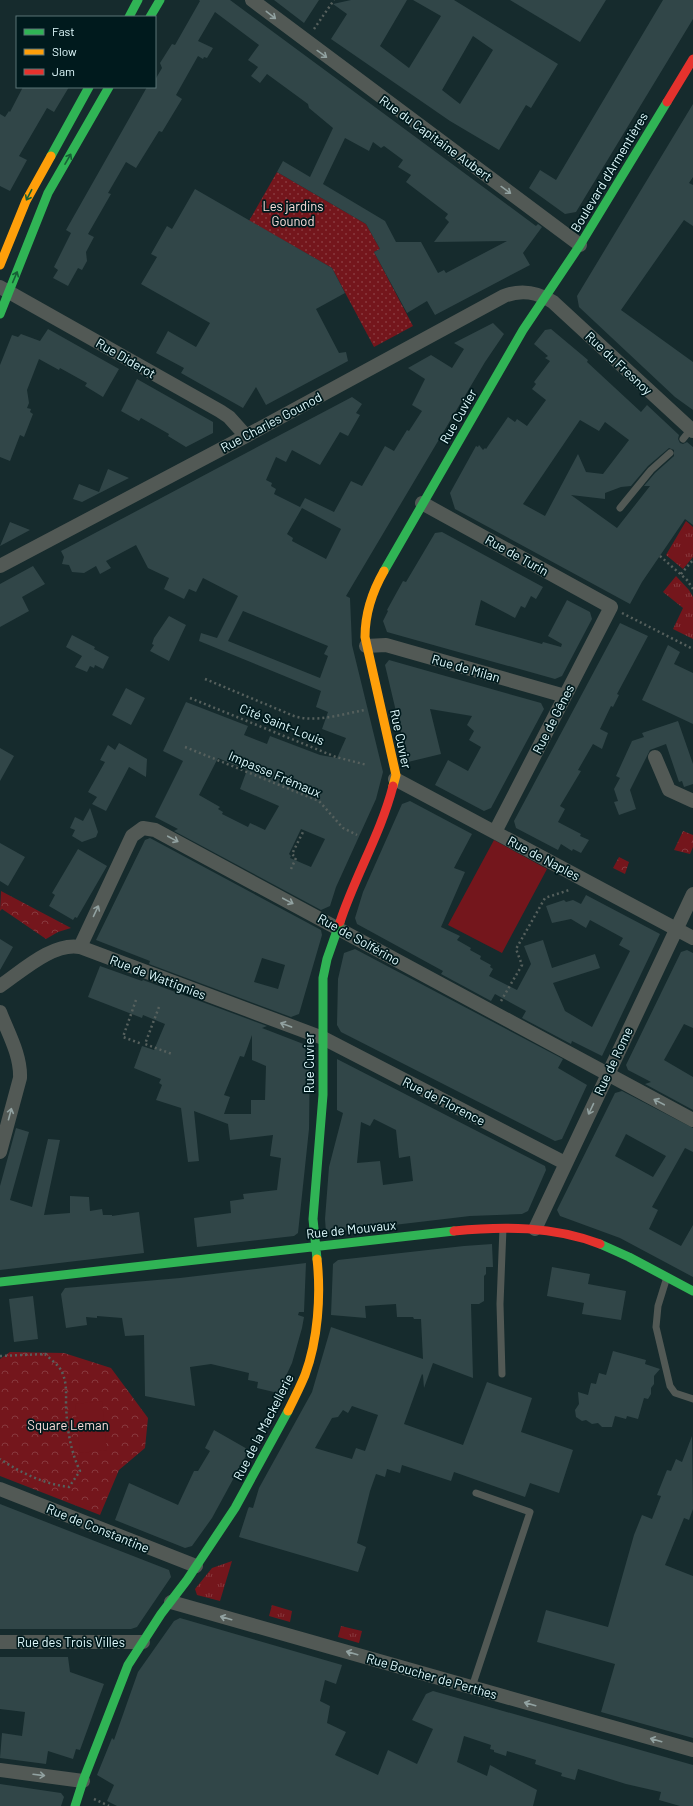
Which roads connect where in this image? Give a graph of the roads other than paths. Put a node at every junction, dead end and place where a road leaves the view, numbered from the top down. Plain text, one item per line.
1 (138, 0) edge
2 (160, 0) edge
3 (252, 0) edge
4 (130, 16) edge
5 (151, 16) edge
6 (693, 59) edge
7 (88, 88) edge
8 (109, 88) edge
9 (580, 245) junction
10 (0, 265) edge
11 (4, 289) edge
12 (545, 296) junction
13 (0, 314) edge
14 (689, 433) edge
15 (246, 436) junction
16 (670, 453) dead end
17 (422, 503) junction
18 (620, 508) dead end
19 (0, 566) edge
20 (611, 607) joint
21 (366, 646) junction
22 (565, 696) junction
23 (655, 757) dead end
24 (395, 779) junction
25 (693, 801) edge
26 (495, 832) junction
27 (693, 894) edge
28 (338, 928) junction
29 (676, 929) junction
30 (693, 938) edge
31 (80, 947) junction
32 (0, 986) edge
33 (0, 1012) edge
34 (323, 1038) junction
35 (612, 1077) junction
36 (693, 1120) edge
37 (0, 1152) edge
38 (565, 1162) junction
39 (503, 1228) junction
40 (535, 1229) junction
41 (315, 1246) junction
42 (667, 1277) junction
43 (0, 1282) edge
44 (693, 1291) edge
45 (502, 1374) dead end
46 (693, 1400) edge
47 (0, 1489) edge
48 (476, 1493) dead end
49 (196, 1566) junction
50 (171, 1602) junction
51 (0, 1642) edge
52 (143, 1642) junction
53 (472, 1687) junction
54 (693, 1750) edge
55 (0, 1770) edge
56 (83, 1781) junction
57 (75, 1806) edge

1 - 4 street
2 - 5 street
3 -> 9 street, Rue du Capitaine Aubert
6 - 9 street, Boulevard d'Armentières
7 -> 10 street
11 -> 8 street
9 - 12 street, Boulevard d'Armentières
11 - 13 street
11 - 15 street, Rue Diderot
12 - 14 street, Rue du Fresnoy
12 - 15 street, Rue Charles Gounod
12 - 17 street, Rue Cuvier
15 - 19 street, Rue Charles Gounod
16 - 18 lane
17 - 20 street, Rue de Turin
17 - 21 street, Rue Cuvier
20 - 22 street, Rue de Gênes
21 - 22 street, Rue de Milan
21 - 24 street, Rue Cuvier
22 - 26 street, Rue de Gênes
23 - 25 street
24 - 26 street, Rue de Naples
24 - 28 street, Rue Cuvier
26 - 29 street, Rue de Naples
27 - 29 street, Rue de Rome
31 -> 28 street, Rue de Solférino
28 - 34 street, Rue Cuvier
28 - 35 street, Rue de Solférino
29 - 30 street, Rue de Naples
29 - 35 street, Rue de Rome
31 - 32 street, Rue de Wattignies
34 -> 31 street, Rue de Wattignies
37 -> 33 street
34 - 38 street, Rue de Florence
34 - 41 street, Rue Cuvier
36 -> 35 street, Rue de Solférino
35 -> 38 street, Rue de Rome
38 - 40 street, Rue de Rome
39 - 40 street, Rue de Mouvaux
39 - 41 street, Rue de Mouvaux
39 - 45 lane
40 - 42 street, Rue de Mouvaux
41 - 43 street, Rue de Mouvaux
41 - 49 street, Rue de la Mackellerie
42 - 44 street, Rue de Mouvaux
42 - 46 lane
47 - 49 street, Rue de Constantine
48 - 53 lane
49 - 50 street, Rue de la Mackellerie
50 - 52 street, Rue de la Mackellerie
53 -> 50 street, Rue Boucher de Perthes
51 - 52 street, Rue des Trois Villes
52 - 56 street, Rue de la Mackellerie
54 -> 53 street, Rue Boucher de Perthes
55 -> 56 street
56 - 57 street, Rue de la Mackellerie

